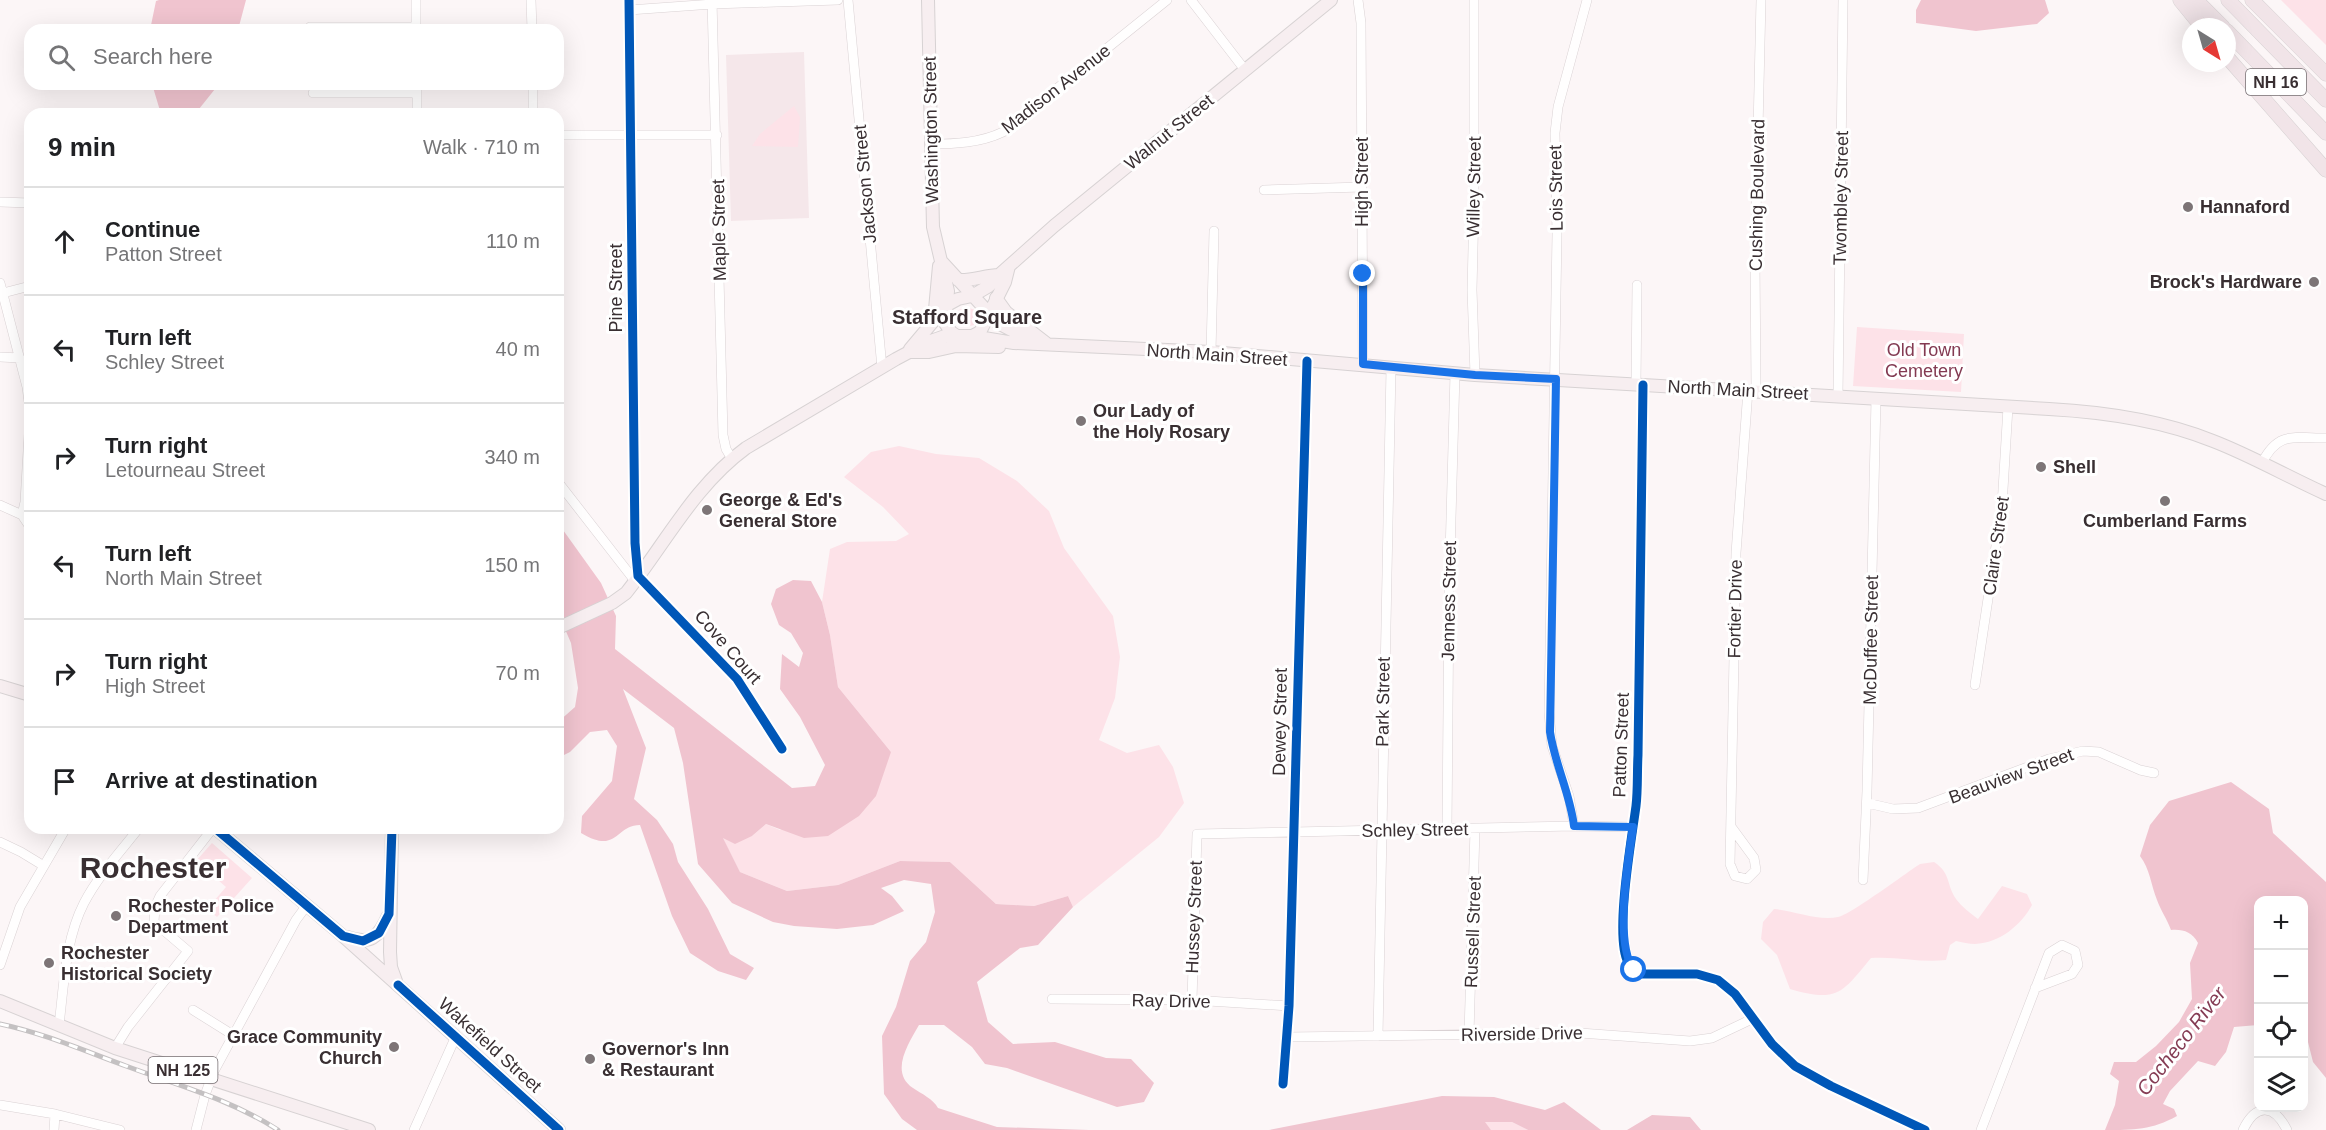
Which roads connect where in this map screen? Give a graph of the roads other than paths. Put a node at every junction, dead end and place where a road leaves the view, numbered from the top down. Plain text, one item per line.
1 (416, 0) edge
2 (531, 0) edge
3 (838, 0) edge
4 (848, 0) edge
5 (928, 0) edge
6 (1167, 0) edge
7 (1191, 0) edge
8 (1331, 0) edge
9 (1358, 0) edge
10 (1474, 0) edge
11 (1587, 0) edge
12 (1761, 0) edge
13 (1844, 0) edge
14 (2180, 0) edge
15 (2196, 0) edge
16 (2228, 0) edge
17 (2252, 0) edge
18 (712, 2) edge
19 (629, 5) edge
20 (2195, 18) edge
21 (2214, 18) edge
22 (416, 24) edge
23 (532, 24) edge
24 (2236, 41) edge
25 (2236, 67) edge
26 (1245, 70) junction
27 (2326, 74) edge
28 (391, 90) edge
29 (417, 90) edge
30 (532, 90) edge
31 (313, 93) dead end
32 (2326, 100) edge
33 (417, 108) edge
34 (533, 108) edge
35 (2326, 133) edge
36 (632, 134) junction
37 (564, 135) edge
38 (717, 135) junction
39 (930, 144) junction
40 (2326, 170) edge
41 (1362, 187) junction
42 (1264, 190) dead end
43 (0, 202) edge
44 (24, 203) edge
45 (1214, 231) dead end
46 (940, 259) junction
47 (1009, 266) junction
48 (999, 275) junction
49 (958, 280) junction
50 (0, 283) edge
51 (1637, 285) dead end
52 (24, 288) edge
53 (3, 293) junction
54 (972, 296) junction
55 (996, 298) junction
56 (947, 305) junction
57 (988, 313) junction
58 (934, 320) junction
59 (957, 336) junction
60 (972, 336) junction
61 (1027, 343) junction
62 (1046, 343) junction
63 (908, 352) junction
64 (1211, 352) junction
65 (0, 357) edge
66 (20, 358) junction
67 (1307, 361) junction
68 (1363, 364) junction
69 (882, 368) junction
70 (1391, 368) junction
71 (1455, 373) junction
72 (1475, 375) junction
73 (24, 379) edge
74 (1556, 379) junction
75 (1639, 385) junction
76 (1752, 390) junction
77 (1838, 396) junction
78 (1876, 399) junction
79 (2008, 407) junction
80 (2326, 438) edge
81 (732, 459) junction
82 (2262, 463) junction
83 (564, 490) edge
84 (2326, 494) edge
85 (0, 505) edge
86 (24, 506) edge
87 (22, 515) junction
88 (24, 518) edge
89 (637, 579) junction
90 (564, 625) edge
91 (1975, 685) dead end
92 (0, 686) edge
93 (24, 693) edge
94 (782, 749) dead end
95 (2154, 772) dead end
96 (1867, 803) junction
97 (1574, 826) junction
98 (1633, 827) junction
99 (1732, 828) junction
100 (1447, 829) junction
101 (1475, 829) junction
102 (1380, 830) junction
103 (1294, 832) junction
104 (63, 834) edge
105 (134, 834) edge
106 (209, 834) edge
107 (221, 834) edge
108 (392, 834) edge
109 (1197, 834) joint
110 (0, 842) edge
111 (44, 866) junction
112 (1863, 880) dead end
113 (307, 905) junction
114 (389, 914) junction
115 (343, 936) junction
116 (0, 965) edge
117 (398, 985) junction
118 (2035, 988) junction
119 (1052, 999) dead end
120 (0, 1000) edge
121 (1192, 1000) junction
122 (1289, 1006) junction
123 (193, 1010) dead end
124 (1752, 1019) junction
125 (59, 1025) junction
126 (1469, 1034) junction
127 (233, 1035) junction
128 (456, 1036) junction
129 (1378, 1036) junction
130 (1288, 1037) junction
131 (115, 1048) junction
132 (210, 1080) junction
133 (1283, 1084) dead end
134 (0, 1105) edge
135 (55, 1114) junction
136 (54, 1130) edge
137 (120, 1130) edge
138 (196, 1130) edge
139 (369, 1130) edge
140 (414, 1130) edge
141 (559, 1130) edge
142 (1925, 1130) edge
143 (1981, 1130) edge
144 (2243, 1130) edge
145 (2287, 1130) edge

1 - 22 street
2 - 23 street
3 - 18 street
4 - 69 street, Jackson Street
5 - 39 main road, Washington Street
6 - 39 street, Madison Avenue
7 - 26 street
8 - 26 main road, Walnut Street
9 - 41 street, High Street
10 - 72 street, Willey Street
11 - 74 street, Lois Street
12 - 76 street, Cushing Boulevard
13 - 77 street, Twombley Street
14 - 20 highway
15 - 21 highway
16 - 32 highway, NH 16
17 - 27 highway
18 - 19 street
18 - 38 street, Maple Street
19 - 36 street, Pine Street
24 - 35 highway, NH 16
25 - 40 highway
26 - 47 main road, Walnut Street
28 - 31 street
29 - 33 street
30 - 34 street
36 - 37 street
36 - 38 street
36 - 89 street, Pine Street
38 - 81 street, Maple Street
39 - 46 main road, Washington Street
41 - 42 street
41 - 68 street, High Street
43 - 44 street
45 - 64 street
46 - 49 main road, Washington Street
46 - 56 main road, Washington Street
46 - 58 main road
47 - 48 main road, Walnut Street
47 - 55 main road, Walnut Street
48 - 49 main road
48 - 54 main road, Walnut Street
49 - 54 main road, Washington Street
50 - 53 street
51 - 75 street, Patton Street
52 - 53 street
53 - 66 street
54 - 56 main road
54 - 57 main road
55 - 57 main road, Walnut Street
55 - 62 main road
56 - 58 main road, North Main Street
56 - 59 main road
57 - 60 main road
57 - 61 main road
58 - 63 main road, North Main Street
59 - 60 main road
59 - 63 main road, North Main Street
60 - 61 main road, North Main Street
61 - 62 main road, North Main Street
61 - 63 main road, North Main Street
62 - 64 main road, North Main Street
63 - 69 main road, North Main Street
64 - 67 main road, North Main Street
65 - 66 street
66 - 73 street
67 - 68 main road, North Main Street
67 - 103 street, Dewey Street
68 - 70 main road, North Main Street
69 - 81 main road, North Main Street
70 - 71 main road, North Main Street
70 - 102 street, Park Street
71 - 72 main road, North Main Street
71 - 100 street, Jenness Street
72 - 74 main road, North Main Street
74 - 75 main road, North Main Street
74 - 97 street, Lois Street
75 - 76 main road, North Main Street
75 - 98 street, Patton Street
76 - 77 main road, North Main Street
76 - 99 street, Fortier Drive
77 - 78 main road, North Main Street
78 - 79 main road, North Main Street
78 - 96 street, McDuffee Street
79 - 82 main road, North Main Street
79 - 91 street, Claire Street
80 - 82 street
81 - 89 main road, North Main Street
82 - 84 main road, North Main Street
83 - 89 street, Cove Court
85 - 87 street
86 - 87 street
87 - 88 street
89 - 90 main road, North Main Street
89 - 94 street, Cove Court
92 - 93 main road
95 - 96 street, Beauview Street
96 - 112 street, McDuffee Street
97 - 98 street, Schley Street
97 - 101 street, Schley Street
98 - 124 street, Patton Street
99 - 99 street, Fortier Drive
100 - 101 street, Schley Street
100 - 102 street, Schley Street
101 - 126 street, Russell Street
102 - 103 street, Schley Street
102 - 129 street, Park Street
103 - 109 street, Schley Street
103 - 122 street, Dewey Street
104 - 111 street
105 - 125 street
106 - 131 street
107 - 113 main road, Wakefield Street
108 - 114 main road
109 - 121 street, Hussey Street
110 - 111 street
111 - 116 street
113 - 115 main road, Wakefield Street
113 - 127 street
114 - 115 main road
114 - 117 main road
115 - 117 main road, Wakefield Street
117 - 128 main road, Wakefield Street
118 - 118 street
118 - 143 street
119 - 121 street, Ray Drive
120 - 125 main road, NH 125
121 - 122 street, Ray Drive
122 - 130 street, Dewey Street
123 - 127 street
124 - 126 street, Riverside Drive
124 - 142 street, Patton Street
125 - 131 main road, NH 125
126 - 129 street, Riverside Drive
127 - 132 street
128 - 140 street
128 - 141 main road, Wakefield Street
129 - 130 street, Riverside Drive
130 - 133 street, Dewey Street
131 - 132 main road, NH 125
132 - 138 street
132 - 139 main road, NH 125
134 - 135 street
135 - 136 street
135 - 137 street
144 - 145 street

